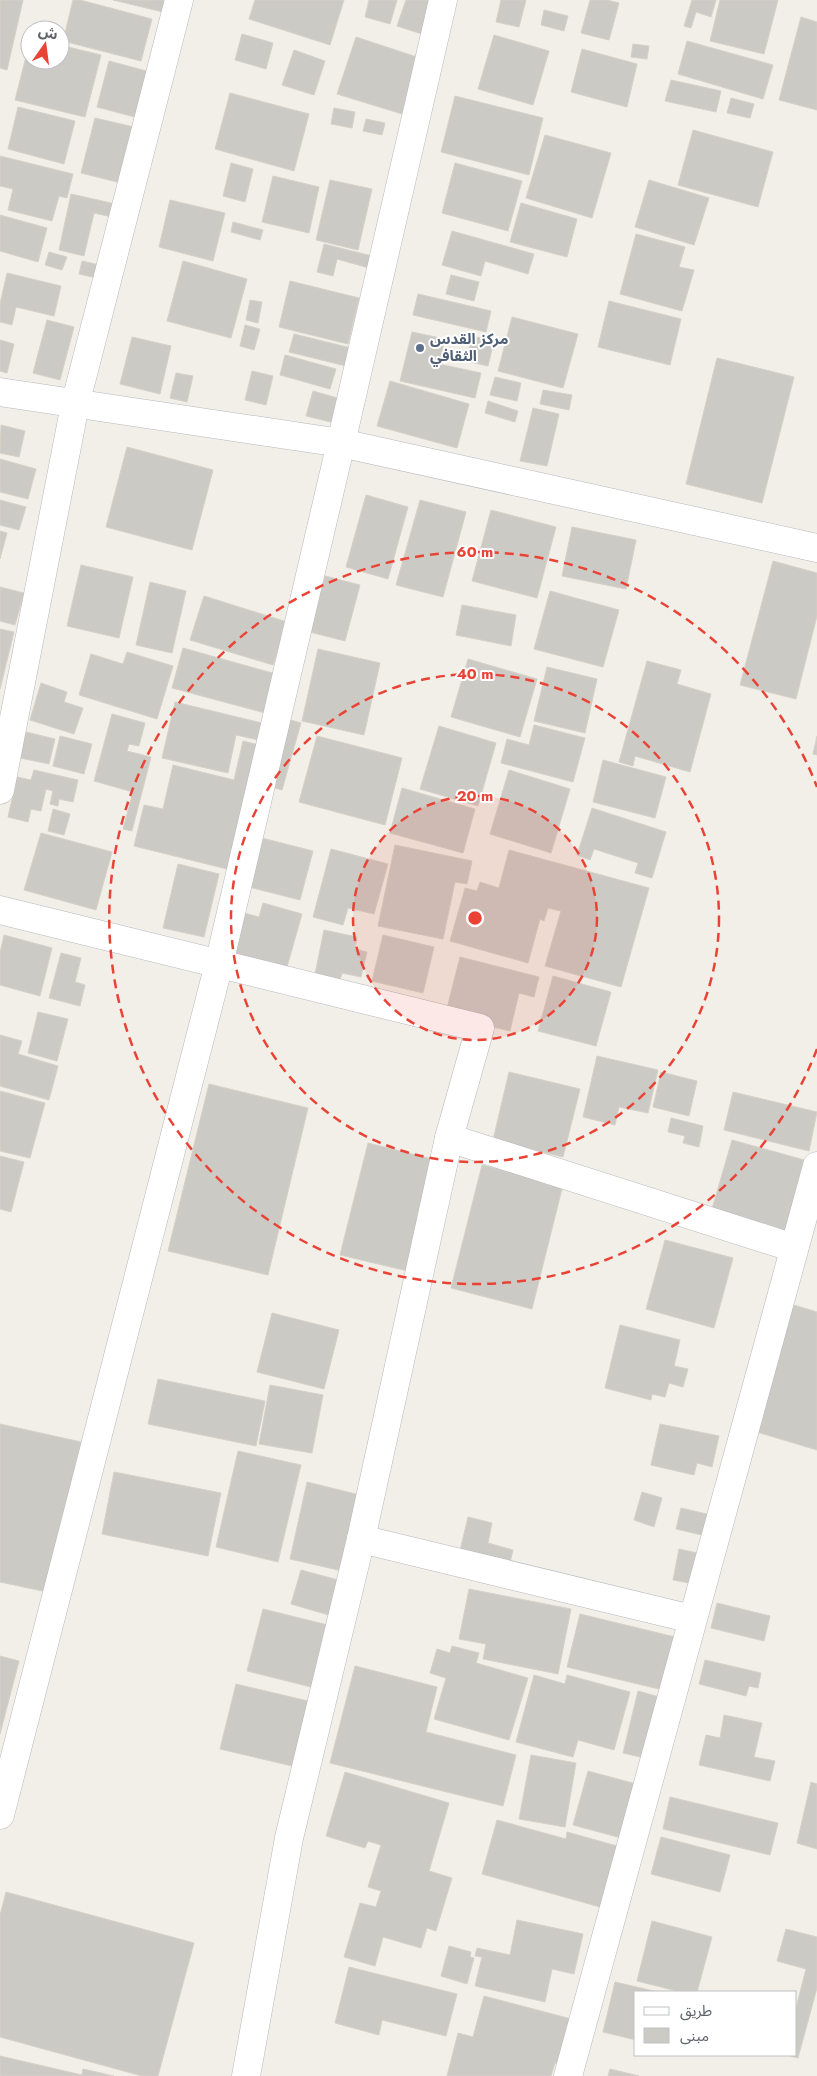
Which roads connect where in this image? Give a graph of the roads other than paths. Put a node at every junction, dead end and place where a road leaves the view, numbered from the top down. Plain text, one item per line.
1 (179, 0) edge
2 (443, 0) edge
3 (0, 392) edge
4 (75, 405) junction
5 (342, 443) junction
6 (817, 548) edge
7 (0, 790) edge
8 (0, 910) edge
9 (219, 964) junction
10 (449, 1138) junction
11 (817, 1166) edge
12 (794, 1248) junction
13 (361, 1539) junction
14 (692, 1619) junction
15 (0, 1815) edge
16 (246, 2076) edge
17 (568, 2076) edge

1 - 4 street
2 - 5 street
3 - 4 street
4 - 5 street
4 - 7 street
5 - 6 street
5 - 9 street
8 - 9 street
9 - 10 street
9 - 15 street
10 - 12 street
10 - 13 street
11 - 12 street
12 - 14 street
13 - 14 street
13 - 16 street
14 - 17 street

